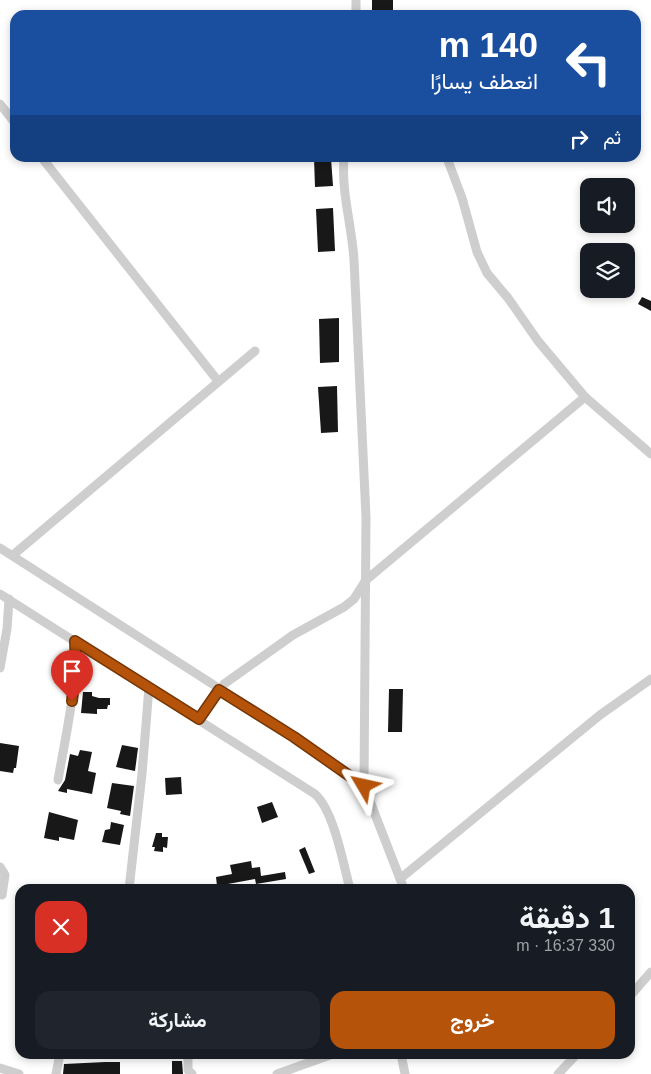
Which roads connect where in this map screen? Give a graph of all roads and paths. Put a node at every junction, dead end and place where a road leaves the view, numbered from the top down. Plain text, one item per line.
1 (0, 104) edge
2 (10, 117) edge
3 (45, 162) edge
4 (344, 162) edge
5 (449, 162) edge
6 (255, 351) dead end
7 (218, 381) junction
8 (586, 396) junction
9 (651, 454) edge
10 (0, 548) edge
11 (13, 554) junction
12 (366, 580) junction
13 (0, 594) edge
14 (9, 600) junction
15 (75, 641) junction
16 (0, 668) edge
17 (651, 679) edge
18 (149, 687) junction
19 (219, 690) junction
20 (199, 719) junction
21 (58, 780) dead end
22 (364, 786) junction
23 (0, 867) edge
24 (402, 878) junction
25 (130, 884) edge
26 (349, 884) edge
27 (403, 884) edge
28 (2, 895) dead end
29 (651, 972) edge
30 (635, 990) edge
31 (59, 1059) edge
32 (188, 1059) edge
33 (319, 1059) edge
34 (402, 1059) edge
35 (572, 1059) edge
36 (0, 1068) edge
37 (19, 1074) edge
38 (56, 1074) edge
39 (192, 1074) edge
40 (277, 1074) edge
41 (405, 1074) edge
42 (558, 1074) edge

1 - 2 street
3 - 7 street
4 - 12 street
5 - 8 street
6 - 7 street
7 - 11 street
8 - 9 street
8 - 12 street
10 - 11 street
11 - 19 street
12 - 19 street
12 - 22 street
13 - 14 street
14 - 15 street
14 - 16 street
15 - 18 street
15 - 21 street
17 - 24 street
18 - 20 street
18 - 25 street
19 - 20 street
19 - 22 street
20 - 26 street
22 - 24 street
23 - 28 street
24 - 27 street
29 - 30 street
31 - 38 street
32 - 39 street
33 - 40 street
34 - 41 street
35 - 42 street
36 - 37 street

